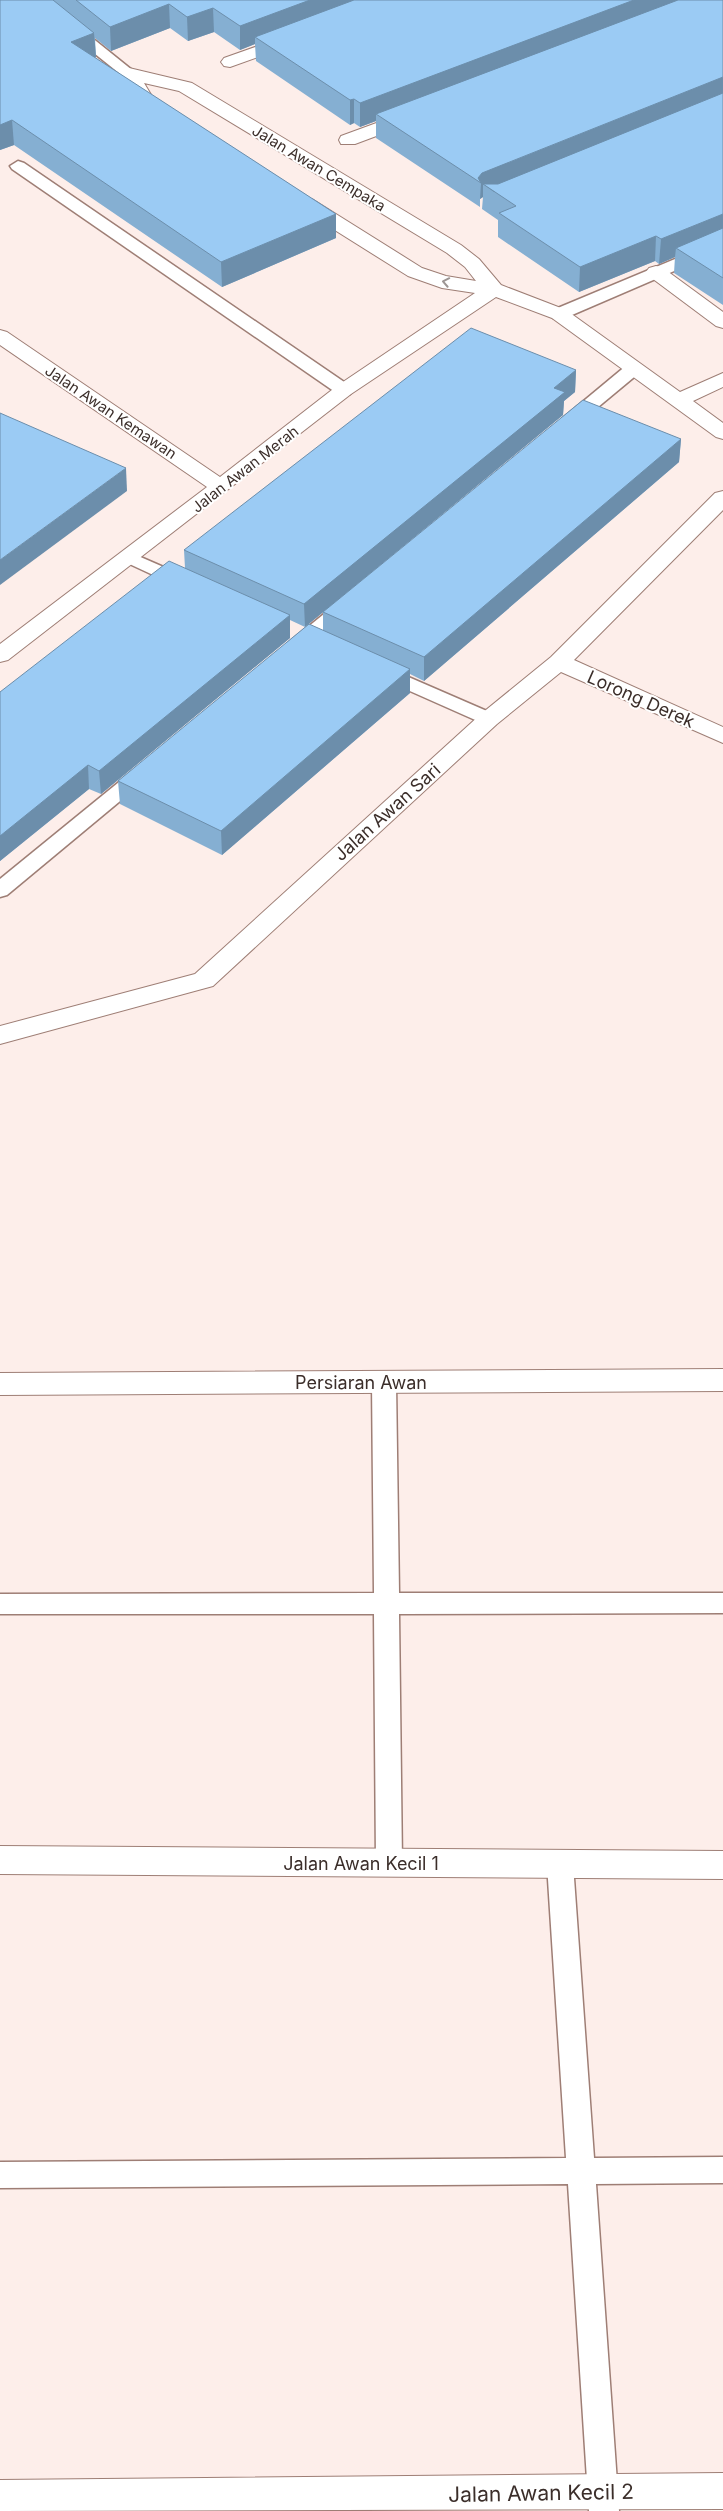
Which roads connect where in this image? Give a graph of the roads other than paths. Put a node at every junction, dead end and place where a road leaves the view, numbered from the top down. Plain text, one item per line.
1 (25, 0) edge
2 (304, 34) edge
3 (230, 62) dead end
4 (129, 74) junction
5 (431, 108) edge
6 (172, 118) edge
7 (348, 140) dead end
8 (18, 166) dead end
9 (289, 192) edge
10 (723, 244) edge
11 (656, 272) junction
12 (494, 290) junction
13 (559, 314) junction
14 (723, 322) edge
15 (0, 336) edge
16 (633, 369) junction
17 (723, 379) edge
18 (344, 390) junction
19 (677, 400) junction
20 (557, 432) edge
21 (723, 432) edge
22 (221, 487) junction
23 (723, 498) edge
24 (129, 557) junction
25 (201, 589) edge
26 (360, 594) edge
27 (290, 630) dead end
28 (307, 638) junction
29 (326, 646) edge
30 (0, 655) edge
31 (559, 662) junction
32 (277, 663) edge
33 (371, 666) edge
34 (489, 719) junction
35 (723, 736) edge
36 (154, 764) edge
37 (0, 890) edge
38 (0, 1035) edge
39 (723, 1380) edge
40 (384, 1382) junction
41 (0, 1384) edge
42 (723, 1603) edge
43 (0, 1604) edge
44 (386, 1604) junction
45 (0, 1860) edge
46 (389, 1863) junction
47 (560, 1864) junction
48 (723, 1866) edge
49 (723, 2170) edge
50 (580, 2171) junction
51 (0, 2175) edge
52 (723, 2491) edge
53 (0, 2499) edge
54 (603, 2502) edge

1 - 4 lane, Jalan Awan Cempaka
2 - 3 street
4 - 6 street, Jalan Awan Cempaka
4 - 12 street, Jalan Awan Cempaka
5 - 7 street
8 - 18 lane
12 -> 9 street
10 - 11 lane
11 - 13 lane
11 - 14 street
12 - 13 street
12 - 18 street, Jalan Awan Merah
13 - 16 street
15 - 22 street, Jalan Awan Kemawan
16 - 19 street
16 - 20 lane
17 - 19 street
18 - 22 street, Jalan Awan Merah
19 - 21 street
22 - 24 street, Jalan Awan Merah
23 - 31 street, Jalan Awan Sari
24 - 25 lane
24 - 30 street, Jalan Awan Merah
26 - 28 lane
27 - 28 lane
28 - 29 lane
28 - 32 lane
31 - 34 street, Jalan Awan Sari
31 - 35 street, Lorong Derek
33 - 34 lane
34 - 38 street, Jalan Awan Sari
36 - 37 lane
39 - 40 street, Persiaran Awan
40 - 41 street, Persiaran Awan
40 - 44 lane
42 - 44 lane
43 - 44 lane
44 - 46 lane
45 - 46 street, Jalan Awan Kecil 1
46 - 47 street, Jalan Awan Kecil 1
47 - 48 street, Jalan Awan Kecil 1
47 - 50 lane
49 - 50 lane
50 - 51 lane
50 - 54 lane
52 - 54 street, Jalan Awan Kecil 2
53 - 54 street, Jalan Awan Kecil 2

